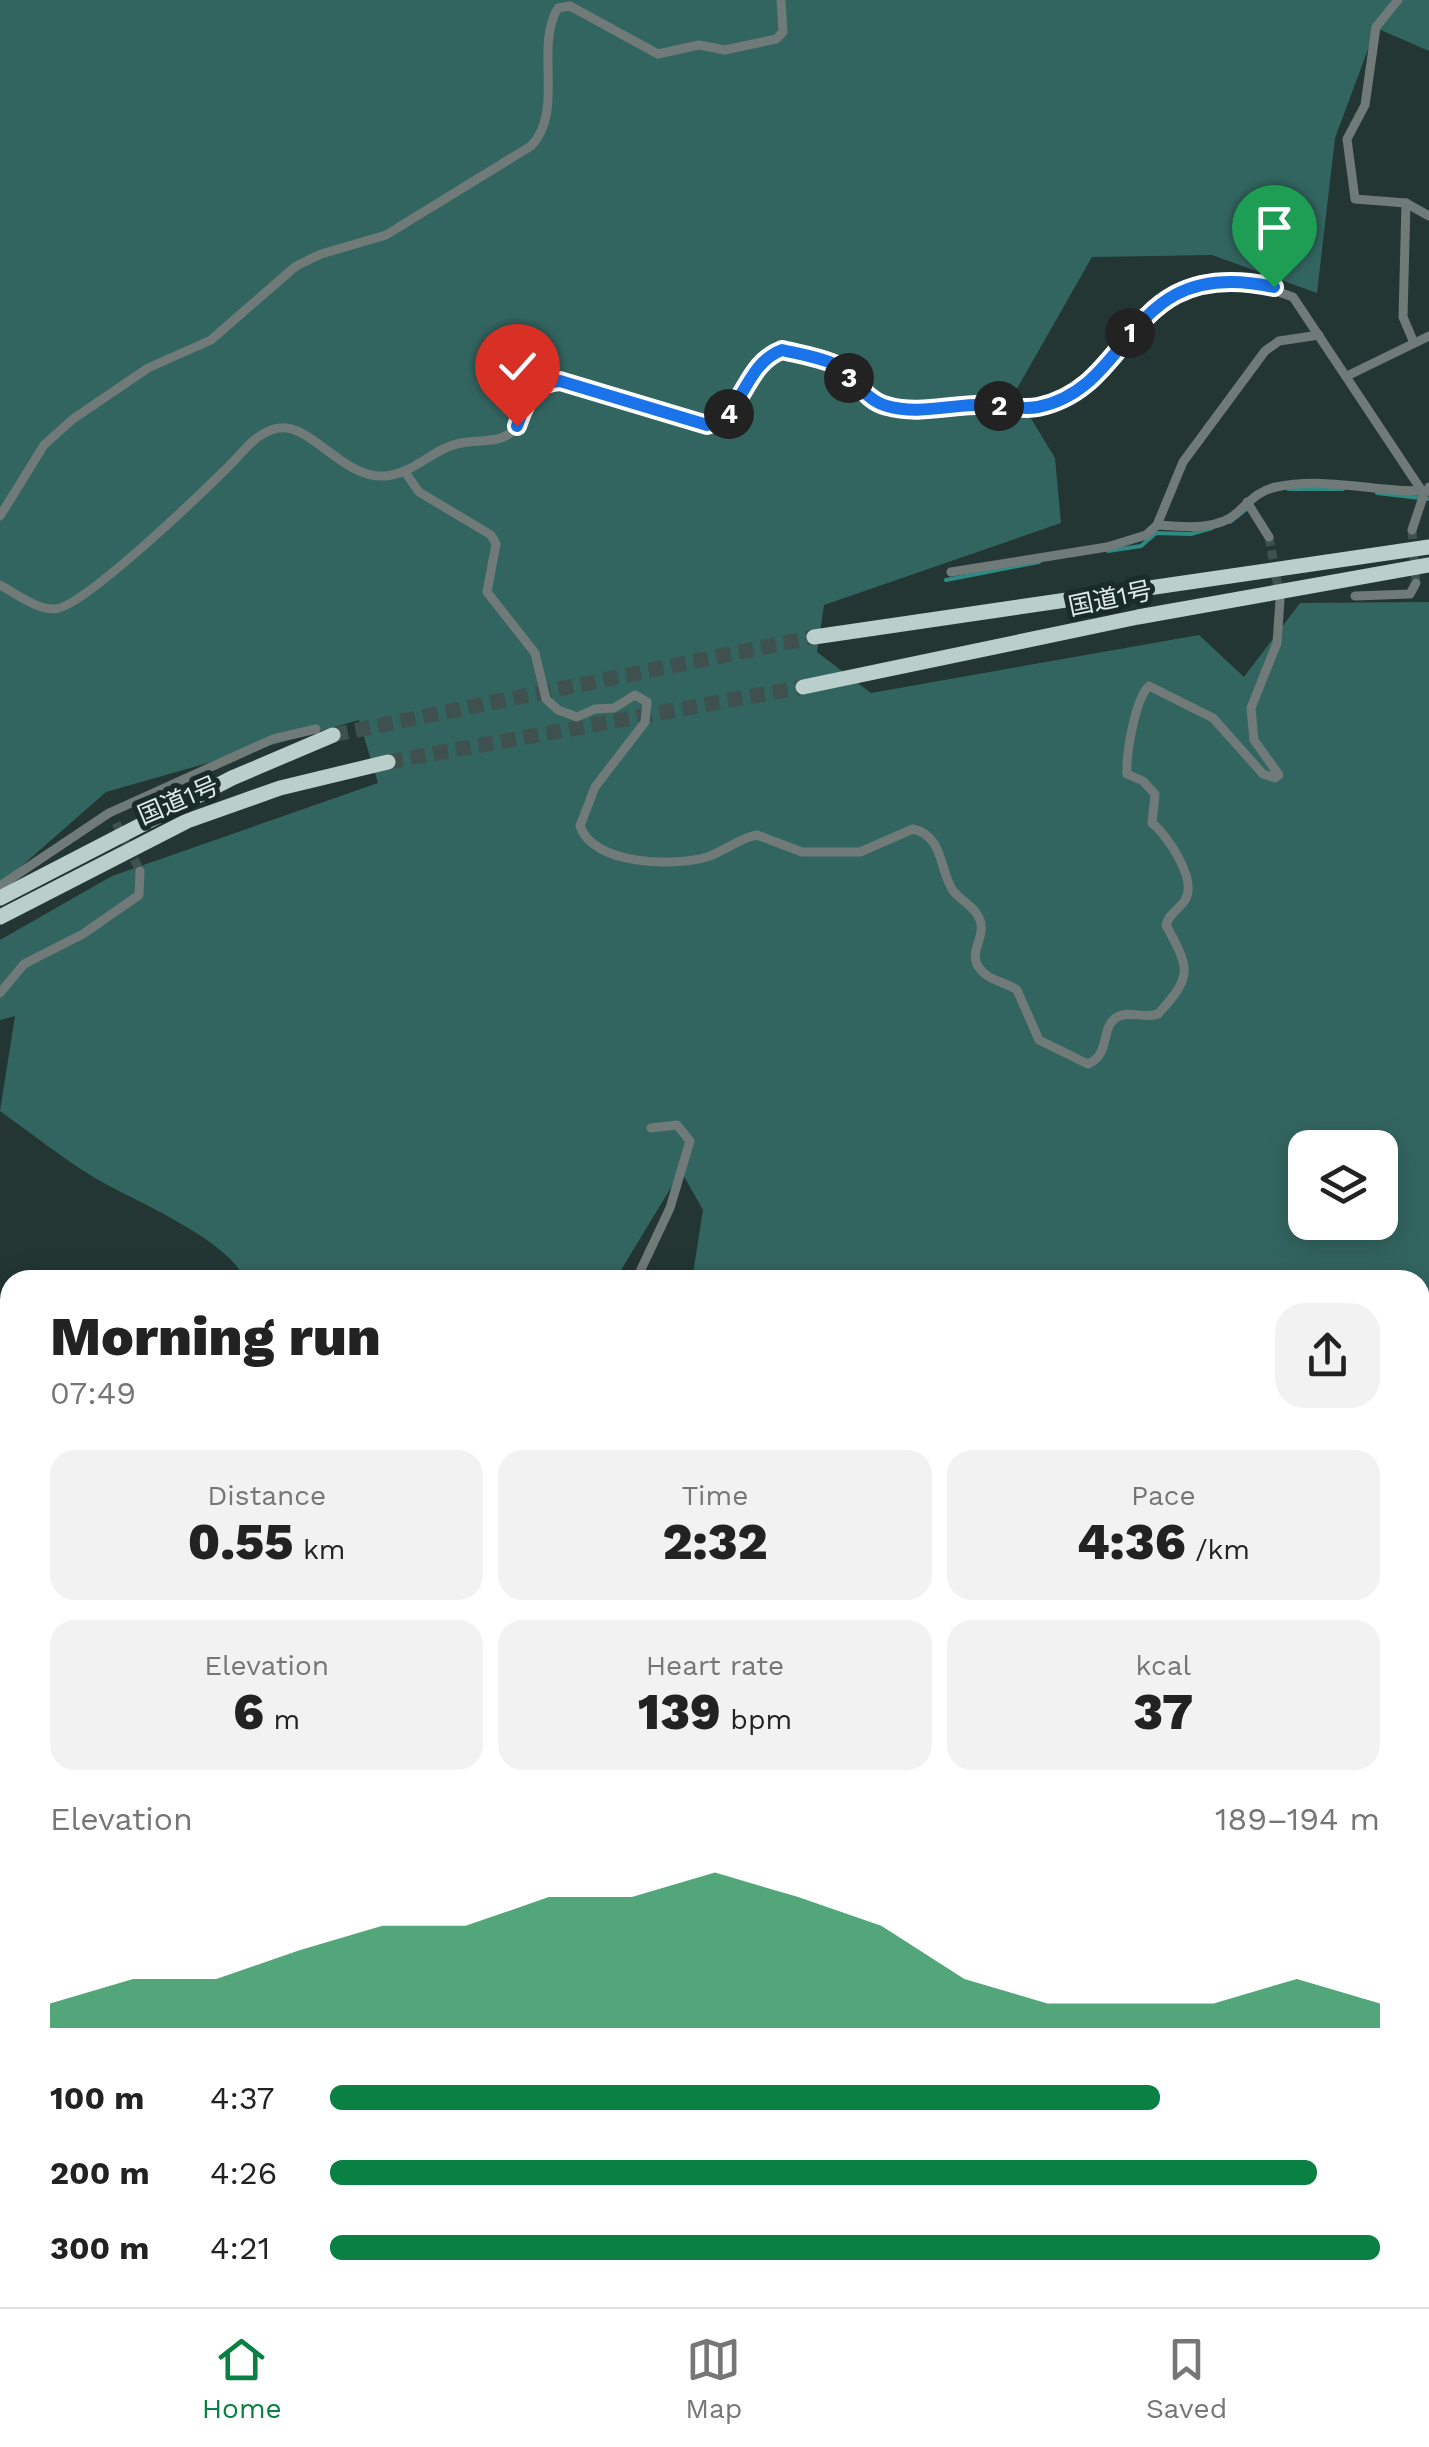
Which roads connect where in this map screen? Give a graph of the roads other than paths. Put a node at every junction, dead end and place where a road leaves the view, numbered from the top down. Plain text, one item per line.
1 (781, 0) edge
2 (1398, 0) edge
3 (1406, 203) junction
4 (1429, 216) edge
5 (1319, 335) junction
6 (1429, 338) edge
7 (1414, 343) junction
8 (1348, 376) junction
9 (405, 472) junction
10 (1425, 490) edge
11 (1246, 502) junction
12 (0, 516) edge
13 (1157, 525) junction
14 (1412, 530) tunnel mouth
15 (1268, 538) tunnel mouth
16 (1429, 547) edge
17 (1429, 566) edge
18 (951, 572) dead end
19 (1416, 583) dead end
20 (0, 585) edge
21 (1355, 596) dead end
22 (1280, 600) tunnel mouth
23 (814, 637) tunnel mouth
24 (803, 687) tunnel mouth
25 (316, 728) dead end
26 (333, 735) tunnel mouth
27 (388, 762) tunnel mouth
28 (109, 813) junction
29 (116, 824) tunnel mouth
30 (140, 871) dead end
31 (0, 886) edge
32 (0, 898) edge
33 (0, 917) edge
34 (0, 993) edge
35 (651, 1128) dead end
36 (641, 1270) edge

1 - 12 street
2 - 3 street
3 - 4 street
3 - 7 street
5 - 8 street
5 - 9 street
5 - 13 street
6 - 7 street
7 - 8 street
8 - 10 street
9 - 20 street
9 - 22 street
10 - 11 street
10 - 14 street
11 - 13 street
11 - 15 street
13 - 18 street
16 - 23 highway, 国道1号
17 - 24 highway, 国道1号
19 - 21 street
25 - 28 street
26 - 32 highway, 国道1号
27 - 33 highway, 国道1号
28 - 29 street
28 - 31 street
30 - 34 street
35 - 36 street

